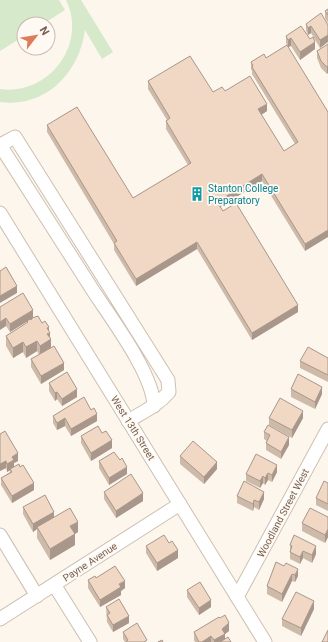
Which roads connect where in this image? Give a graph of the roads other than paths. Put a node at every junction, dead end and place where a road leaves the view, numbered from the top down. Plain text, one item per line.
1 (0, 145) edge
2 (0, 214) edge
3 (154, 406) junction
4 (128, 421) junction
5 (328, 429) edge
6 (180, 504) junction
7 (0, 535) edge
8 (54, 586) junction
9 (37, 596) junction
10 (237, 597) junction
11 (0, 619) edge
12 (90, 642) edge
13 (266, 642) edge

1 - 3 street
1 - 3 street
2 - 4 street, West 13th Street
3 - 4 street
4 - 6 street, West 13th Street
5 - 10 street, Woodland Street West
6 - 8 street, Payne Avenue
6 - 10 street, West 13th Street
7 - 9 street
8 - 9 street, Payne Avenue
8 - 12 street
9 - 11 street, Payne Avenue
10 - 13 street, West 13th Street

